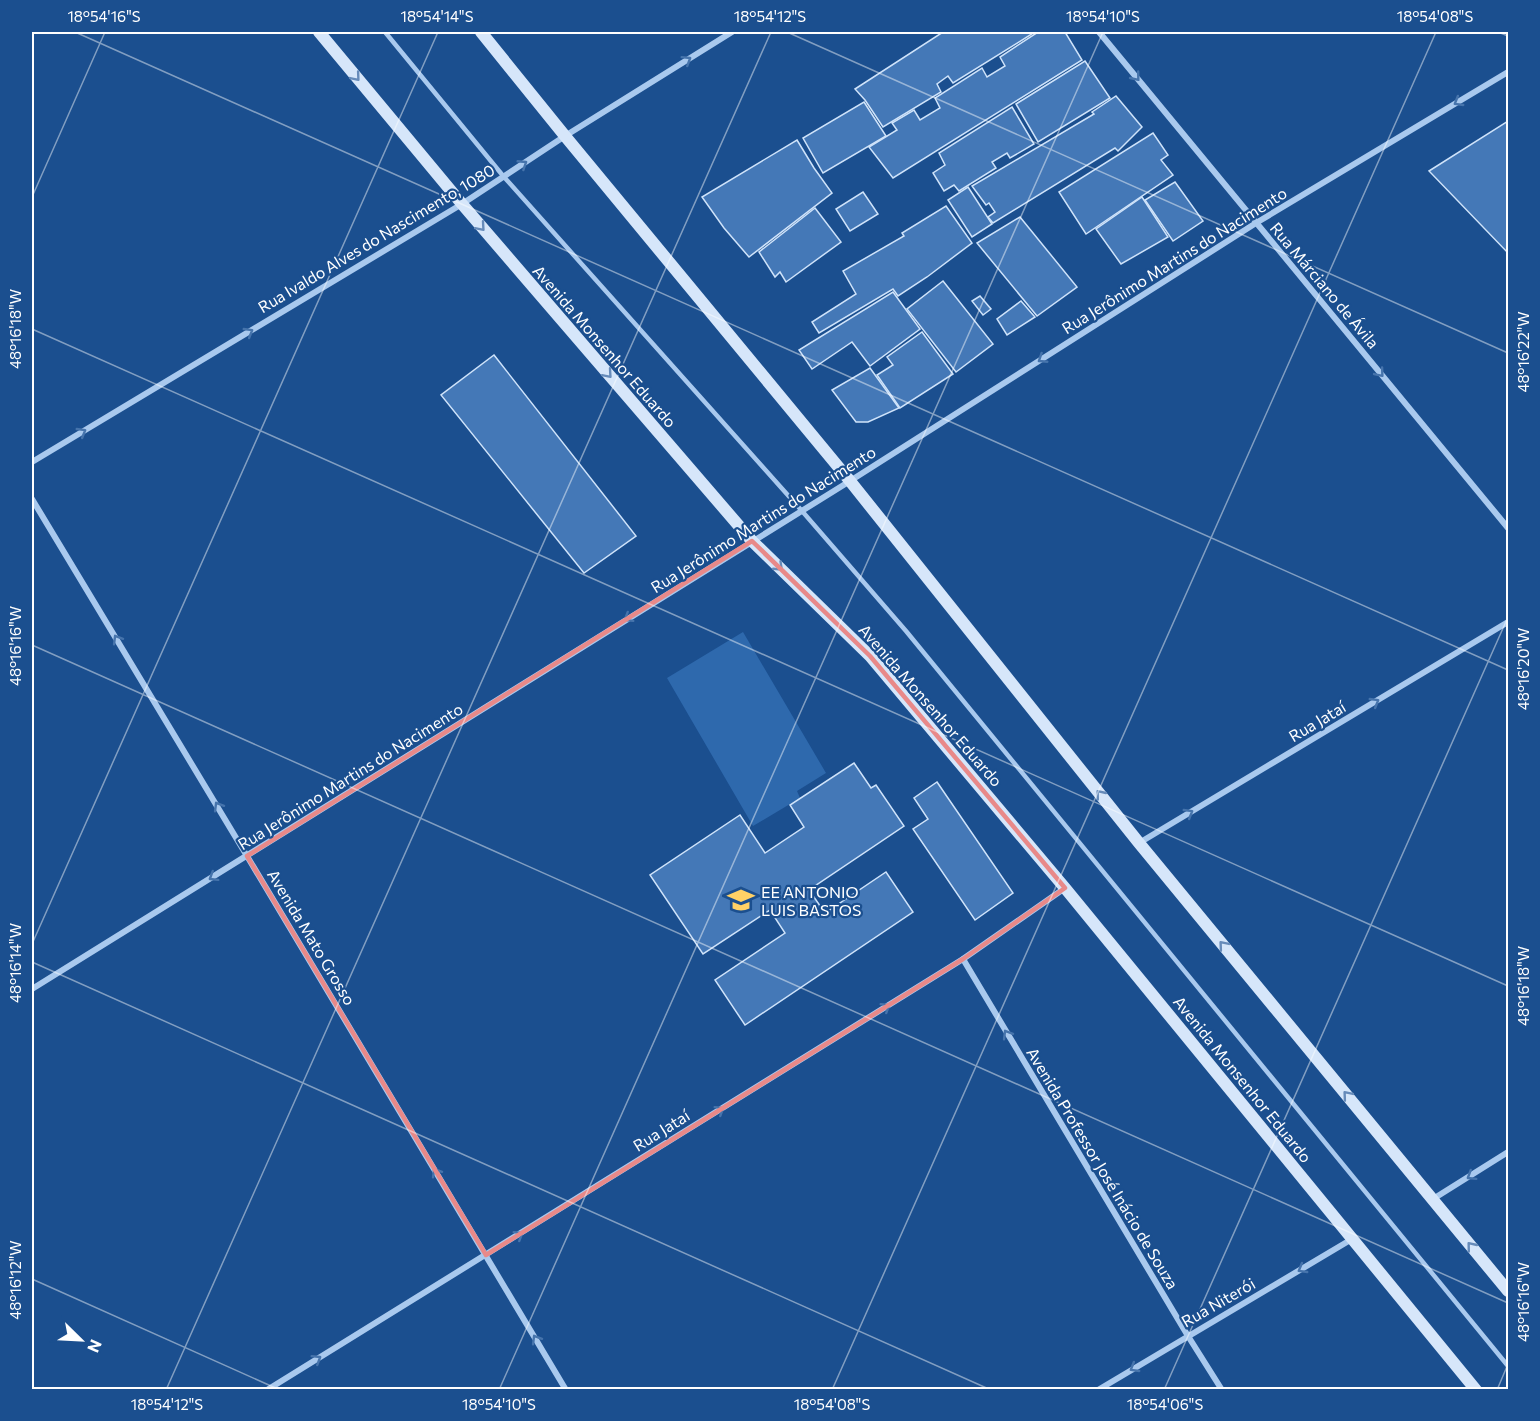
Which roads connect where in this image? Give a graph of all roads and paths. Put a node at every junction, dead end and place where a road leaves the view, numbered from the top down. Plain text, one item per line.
1 (319, 32) edge
2 (385, 32) edge
3 (481, 32) edge
4 (732, 32) edge
5 (1099, 32) edge
6 (1509, 72) edge
7 (565, 136) junction
8 (504, 177) junction
9 (462, 204) junction
10 (1256, 223) junction
11 (32, 462) edge
12 (850, 482) junction
13 (32, 499) edge
14 (802, 511) junction
15 (1509, 528) edge
16 (752, 541) junction
17 (1509, 622) edge
18 (1139, 843) junction
19 (248, 856) junction
20 (1065, 888) junction
21 (963, 959) junction
22 (32, 989) edge
23 (1509, 1152) edge
24 (1433, 1200) junction
25 (1353, 1239) junction
26 (486, 1255) junction
27 (1509, 1291) edge
28 (1188, 1336) junction
29 (1509, 1366) edge
30 (267, 1389) edge
31 (566, 1389) edge
32 (1098, 1389) edge
33 (1222, 1389) edge
34 (1476, 1389) edge

1 -> 9 street, Avenida Monsenhor Eduardo
2 - 8 lane
3 - 7 street
7 -> 4 street, Rua Ivaldo Alves do Nascimento, 1080
5 -> 10 street, Rua Márciano de Ávila
6 -> 10 street, Rua Jerônimo Martins do Nacimento
8 -> 7 street, Rua Ivaldo Alves do Nascimento, 1080
7 - 12 street
8 - 9 street, Rua Ivaldo Alves do Nascimento, 1080
8 - 14 lane
11 -> 9 street, Rua Ivaldo Alves do Nascimento, 1080
9 -> 16 street, Avenida Monsenhor Eduardo
10 -> 12 street, Rua Jerônimo Martins do Nacimento
10 -> 15 street, Rua Márciano de Ávila
12 - 14 street, Rua Jerônimo Martins do Nacimento
18 -> 12 street
19 -> 13 street, Avenida Mato Grosso
14 - 16 street, Rua Jerônimo Martins do Nacimento
14 - 29 lane
16 -> 19 street, Rua Jerônimo Martins do Nacimento
16 -> 20 street, Avenida Monsenhor Eduardo
18 -> 17 street, Rua Jataí
24 -> 18 street
19 -> 22 street, Rua Jerônimo Martins do Nacimento
26 -> 19 street, Avenida Mato Grosso
20 - 21 street, Rua Jataí
20 - 25 street, Avenida Monsenhor Eduardo
26 -> 21 street, Rua Jataí
28 -> 21 street, Avenida Professor José Inácio de Souza
23 -> 24 street
27 -> 24 street
25 -> 28 street, Rua Niterói
25 - 34 street, Avenida Monsenhor Eduardo
30 -> 26 street, Rua Jataí
31 -> 26 street, Avenida Mato Grosso
28 -> 32 street, Rua Niterói
28 - 33 street, Avenida Professor José Inácio de Souza

